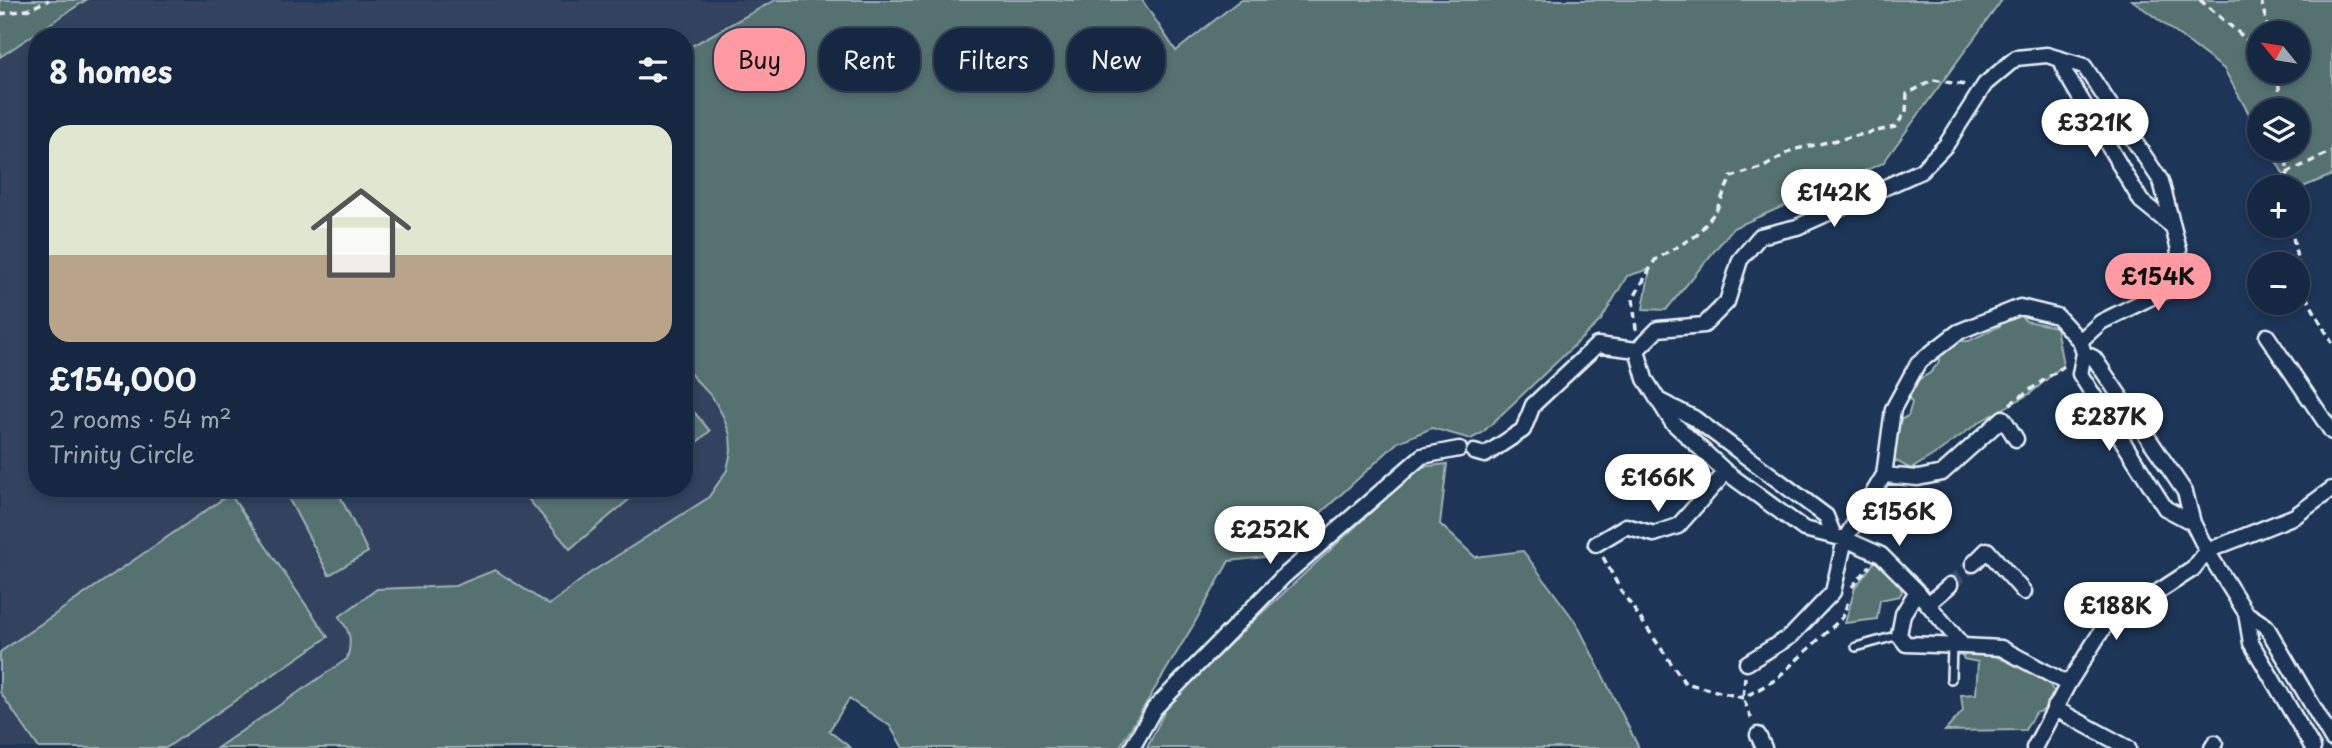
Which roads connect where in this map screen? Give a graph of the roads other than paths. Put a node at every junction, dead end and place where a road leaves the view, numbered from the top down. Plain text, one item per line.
1 (2061, 59) junction
2 (2173, 228) junction
3 (2267, 336) dead end
4 (2082, 347) junction
5 (1637, 350) junction
6 (1658, 400) junction
7 (2332, 432) edge
8 (2016, 439) dead end
9 (1726, 472) junction
10 (1884, 475) junction
11 (2332, 489) edge
12 (2193, 523) junction
13 (1839, 538) junction
14 (1596, 544) road end
15 (2207, 551) junction
16 (1973, 564) tunnel mouth
17 (1950, 585) tunnel mouth
18 (1917, 591) junction
19 (2024, 592) dead end
20 (1928, 604) junction
21 (2246, 613) junction
22 (1899, 635) junction
23 (1856, 646) dead end
24 (1958, 646) junction
25 (1747, 663) dead end
26 (1951, 679) dead end
27 (2067, 684) junction
28 (2054, 708) junction
29 (2332, 739) edge
30 (1132, 748) edge
31 (2034, 748) edge
32 (2128, 748) edge
33 (2313, 748) edge

1 - 2 street
1 - 2 street
1 - 5 street
2 - 4 street
3 - 7 street
4 - 10 street
4 - 12 street
4 - 12 street
5 - 6 street
5 - 30 street
6 - 9 street
6 - 13 street
8 - 10 street
9 - 13 street
9 - 14 street
10 - 13 street
11 - 15 street
12 - 15 street
13 - 18 street
13 - 25 street
15 - 21 street
15 - 27 street
16 - 19 street
17 - 20 street
18 - 20 street
18 - 22 street
20 - 24 street
21 - 29 street
21 - 33 street
22 - 23 lane
22 - 24 street
24 - 26 lane
24 - 27 street
27 - 28 street
28 - 31 street
28 - 32 street

